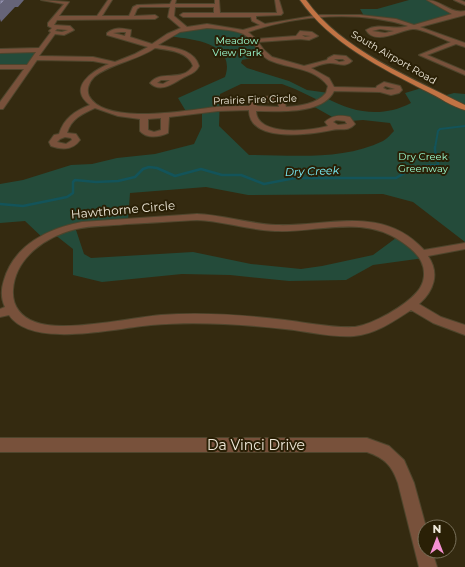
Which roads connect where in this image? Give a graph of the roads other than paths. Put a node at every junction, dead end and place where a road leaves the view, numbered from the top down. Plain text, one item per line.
1 (42, 0) edge
2 (110, 0) edge
3 (277, 0) edge
4 (303, 0) edge
5 (429, 0) edge
6 (456, 0) edge
7 (173, 3) edge
8 (217, 3) edge
9 (465, 4) edge
10 (465, 13) edge
11 (456, 14) junction
12 (183, 15) dead end
13 (217, 15) junction
14 (253, 15) junction
15 (131, 17) junction
16 (155, 17) dead end
17 (56, 18) junction
18 (99, 18) junction
19 (316, 18) junction
20 (264, 25) junction
21 (414, 27) junction
22 (186, 29) junction
23 (401, 30) dead end
24 (243, 32) junction
25 (300, 37) dead end
26 (128, 38) dead end
27 (465, 40) edge
28 (255, 41) junction
29 (457, 42) junction
30 (465, 45) edge
31 (152, 46) junction
32 (40, 50) junction
33 (0, 51) edge
34 (35, 58) junction
35 (331, 61) dead end
36 (116, 64) junction
37 (0, 67) edge
38 (28, 68) junction
39 (305, 68) junction
40 (465, 73) edge
41 (177, 78) dead end
42 (331, 89) junction
43 (381, 90) dead end
44 (94, 106) junction
45 (0, 107) edge
46 (252, 108) junction
47 (465, 108) edge
48 (165, 116) junction
49 (144, 117) junction
50 (334, 126) dead end
51 (62, 136) dead end
52 (465, 246) edge
53 (422, 254) junction
54 (410, 304) junction
55 (5, 312) edge
56 (465, 330) edge
57 (0, 445) edge
58 (428, 567) edge

1 - 17 street
2 - 18 street
3 - 14 street
4 - 19 main road, South Airport Road
5 - 11 street
6 - 9 street
7 - 8 street
7 - 15 street
7 - 22 street
8 - 13 street
10 - 11 street
11 - 21 street
12 - 13 street
13 - 14 street
14 - 20 street
15 - 16 street
15 - 18 street
17 - 18 street
17 - 32 street
19 - 20 street
19 - 21 street
19 - 47 main road, South Airport Road
20 - 24 street
21 - 23 street
21 - 29 street
22 - 24 street
22 - 31 street
24 - 28 street
25 - 28 street
26 - 31 street
27 - 29 street
28 - 39 street
29 - 30 street
29 - 40 street
31 - 36 street
31 - 41 street
32 - 33 street
32 - 34 street
34 - 36 street
34 - 38 street
35 - 39 street
36 - 44 street
37 - 38 street
38 - 45 street
39 - 42 street
42 - 43 street
42 - 46 street, Prairie Fire Circle
44 - 49 street, Prairie Fire Circle
44 - 51 street
46 - 48 street, Prairie Fire Circle
46 - 50 street
48 - 49 street, Prairie Fire Circle
48 - 49 street
52 - 53 street
53 - 54 street, Hawthorne Circle
53 - 55 street, Hawthorne Circle
54 - 55 street, Hawthorne Circle
54 - 56 street
57 - 58 street, Da Vinci Drive

